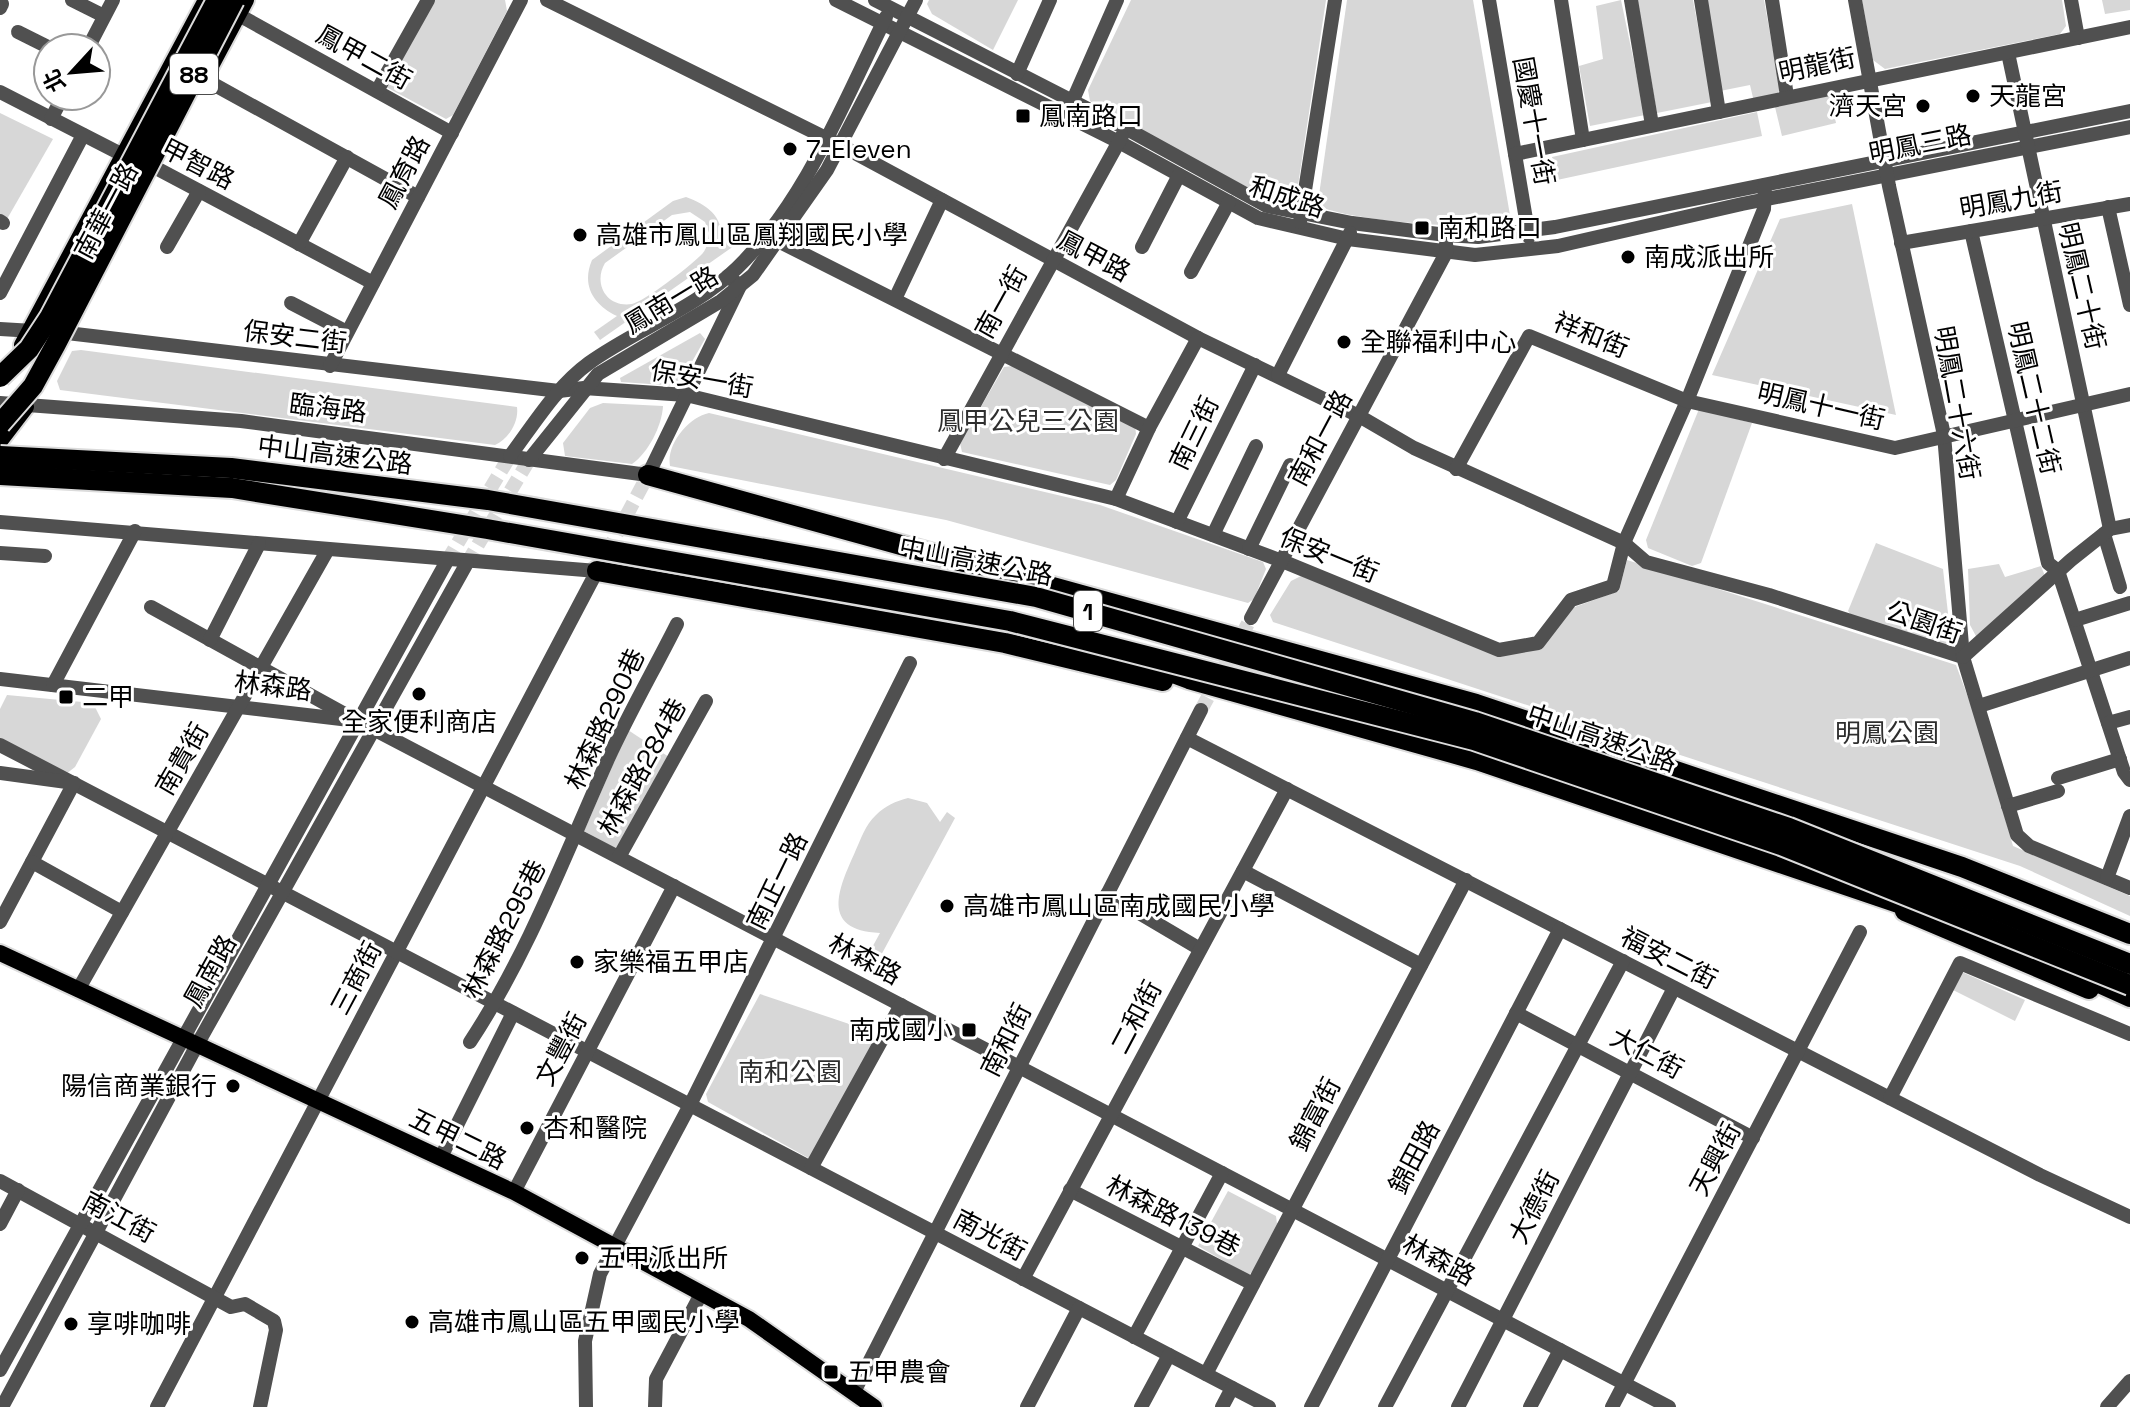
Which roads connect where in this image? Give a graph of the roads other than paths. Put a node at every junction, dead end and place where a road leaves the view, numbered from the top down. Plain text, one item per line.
1 (72, 0) edge
2 (113, 0) edge
3 (208, 0) edge
4 (217, 0) edge
5 (428, 0) edge
6 (521, 0) edge
7 (547, 0) edge
8 (836, 0) edge
9 (875, 0) edge
10 (916, 0) edge
11 (1050, 0) edge
12 (1117, 0) edge
13 (1335, 0) edge
14 (1489, 0) edge
15 (1561, 0) edge
16 (1631, 0) edge
17 (1701, 0) edge
18 (1772, 0) edge
19 (1855, 0) edge
20 (2071, 0) edge
21 (893, 4) edge
22 (239, 5) edge
23 (104, 16) junction
24 (907, 17) junction
25 (882, 25) junction
26 (2130, 27) edge
27 (18, 32) dead end
28 (96, 32) edge
29 (899, 33) junction
30 (2078, 38) junction
31 (32, 39) edge
32 (2008, 53) junction
33 (1017, 74) junction
34 (204, 79) junction
35 (1869, 79) junction
36 (377, 91) junction
37 (0, 92) edge
38 (1787, 96) junction
39 (1073, 102) junction
40 (2130, 111) edge
41 (55, 112) edge
42 (1719, 112) junction
43 (1066, 117) junction
44 (51, 119) junction
45 (1652, 125) junction
46 (2130, 127) edge
47 (452, 133) junction
48 (83, 135) junction
49 (1123, 136) junction
50 (826, 138) junction
51 (1583, 140) junction
52 (2026, 140) junction
53 (842, 146) junction
54 (151, 153) junction
55 (121, 154) junction
56 (1515, 154) junction
57 (347, 157) junction
58 (1885, 167) junction
59 (1179, 175) junction
60 (199, 191) junction
61 (1766, 192) junction
62 (418, 197) junction
63 (942, 200) junction
64 (1229, 202) junction
65 (2130, 204) edge
66 (2108, 207) junction
67 (1303, 214) junction
68 (2042, 219) junction
69 (1352, 223) junction
70 (1298, 230) junction
71 (1528, 231) junction
72 (1971, 231) junction
73 (1446, 235) junction
74 (1348, 239) junction
75 (780, 242) junction
76 (1901, 243) junction
77 (299, 244) junction
78 (167, 247) dead end
79 (1142, 247) dead end
80 (1529, 250) junction
81 (1447, 251) junction
82 (1051, 260) junction
83 (1191, 272) dead end
84 (728, 276) junction
85 (373, 283) junction
86 (740, 286) junction
87 (0, 293) edge
88 (895, 299) junction
89 (291, 303) dead end
90 (2130, 305) edge
91 (0, 329) edge
92 (30, 330) junction
93 (347, 332) junction
94 (67, 333) junction
95 (1198, 338) junction
96 (1000, 352) junction
97 (1255, 365) junction
98 (330, 366) junction
99 (1278, 375) junction
100 (0, 377) edge
101 (0, 387) edge
102 (584, 388) junction
103 (559, 391) junction
104 (2130, 394) edge
105 (686, 395) junction
106 (1687, 401) junction
107 (0, 403) edge
108 (29, 403) junction
109 (2084, 405) junction
110 (1359, 416) junction
111 (2015, 420) junction
112 (0, 424) edge
113 (1149, 428) junction
114 (1944, 435) junction
115 (0, 441) edge
116 (1256, 446) dead end
117 (0, 456) edge
118 (510, 456) junction
119 (944, 459) junction
120 (529, 460) junction
121 (1290, 465) dead end
122 (1456, 469) junction
123 (0, 475) edge
124 (648, 475) junction
125 (1116, 499) junction
126 (0, 522) edge
127 (1177, 522) junction
128 (2130, 525) edge
129 (135, 531) junction
130 (2107, 531) junction
131 (1213, 535) junction
132 (1624, 543) junction
133 (259, 544) junction
134 (1249, 549) junction
135 (327, 551) junction
136 (0, 553) edge
137 (45, 556) dead end
138 (447, 561) junction
139 (1282, 561) junction
140 (467, 563) junction
141 (597, 571) junction
142 (2058, 571) junction
143 (2120, 587) dead end
144 (2130, 603) edge
145 (151, 607) dead end
146 (1103, 615) junction
147 (1251, 618) tunnel mouth
148 (2075, 620) junction
149 (677, 624) dead end
150 (1073, 636) junction
151 (210, 640) junction
152 (1963, 657) junction
153 (2130, 658) edge
154 (910, 663) dead end
155 (261, 668) junction
156 (2091, 670) junction
157 (0, 679) edge
158 (53, 685) junction
159 (706, 701) dead end
160 (1476, 704) junction
161 (240, 705) junction
162 (1979, 706) junction
163 (1201, 710) tunnel mouth
164 (2130, 717) edge
165 (358, 721) junction
166 (2108, 723) junction
167 (372, 728) junction
168 (1187, 738) junction
169 (0, 745) edge
170 (2120, 759) junction
171 (1477, 760) junction
172 (0, 773) edge
173 (2130, 780) edge
174 (74, 783) junction
175 (484, 787) junction
176 (1287, 789) junction
177 (1757, 797) junction
178 (2008, 806) junction
179 (2130, 816) edge
180 (167, 833) junction
181 (578, 836) junction
182 (619, 857) junction
183 (32, 862) junction
184 (1243, 871) junction
185 (2107, 878) junction
186 (1466, 880) junction
187 (267, 885) junction
188 (674, 886) junction
189 (2130, 888) edge
190 (1858, 890) junction
191 (281, 892) junction
192 (1107, 894) junction
193 (122, 912) junction
194 (0, 922) edge
195 (1560, 929) junction
196 (1860, 932) dead end
197 (2130, 934) edge
198 (775, 939) junction
199 (2130, 945) edge
200 (1202, 946) junction
201 (396, 952) junction
202 (0, 953) edge
203 (1623, 961) junction
204 (2130, 964) edge
205 (1421, 965) junction
206 (2130, 985) edge
207 (1674, 988) junction
208 (78, 990) junction
209 (2130, 997) edge
210 (495, 1004) junction
211 (901, 1005) junction
212 (2130, 1006) edge
213 (513, 1013) junction
214 (1516, 1013) junction
215 (2130, 1034) edge
216 (190, 1041) junction
217 (470, 1042) dead end
218 (1579, 1044) junction
219 (1798, 1051) junction
220 (587, 1052) junction
221 (1019, 1067) junction
222 (1630, 1071) junction
223 (1890, 1098) junction
224 (319, 1099) junction
225 (690, 1105) junction
226 (1111, 1115) junction
227 (1753, 1138) junction
228 (441, 1157) junction
229 (811, 1168) junction
230 (1222, 1173) junction
231 (0, 1181) edge
232 (18, 1190) junction
233 (1070, 1190) junction
234 (514, 1192) junction
235 (1291, 1209) junction
236 (2130, 1217) edge
237 (80, 1223) junction
238 (0, 1224) edge
239 (95, 1232) junction
240 (935, 1233) junction
241 (613, 1245) junction
242 (1182, 1247) junction
243 (1388, 1260) junction
244 (1023, 1279) junction
245 (1253, 1284) junction
246 (1447, 1291) junction
247 (701, 1294) junction
248 (215, 1296) junction
249 (1079, 1308) junction
250 (1504, 1320) junction
251 (1134, 1337) junction
252 (1560, 1350) junction
253 (1169, 1355) junction
254 (0, 1370) edge
255 (1206, 1374) junction
256 (2130, 1381) edge
257 (1624, 1384) junction
258 (1232, 1388) junction
259 (854, 1392) junction
260 (2, 1406) edge
261 (157, 1407) edge
262 (260, 1407) edge
263 (586, 1407) edge
264 (655, 1407) edge
265 (874, 1407) edge
266 (1027, 1407) edge
267 (1141, 1407) edge
268 (1222, 1407) edge
269 (1269, 1407) edge
270 (1311, 1407) edge
271 (1385, 1407) edge
272 (1458, 1407) edge
273 (1530, 1407) edge
274 (1612, 1407) edge
275 (1669, 1407) edge
276 (2107, 1407) edge

1 - 23 street
2 - 23 street
3 - 22 street, 鳳甲二街
3 - 55 main road, 南華一路
4 - 54 highway, 88, bridge
5 - 36 street
6 - 47 street, 鳳育路
7 - 50 street, 鳳甲路
8 - 25 street, 和成路
9 - 21 street, 和成路
10 - 24 street, 鳳南一路
11 - 33 street
12 - 39 street
13 - 67 street
14 - 56 street, 國慶十一街
15 - 51 street
16 - 45 street
17 - 42 street
18 - 38 street
19 - 35 street, 明鳳二十六街
20 - 30 street
21 - 24 street, 和成路
21 - 25 street, 鳳南一路
22 - 34 main road, 南華一路
22 - 36 street, 鳳甲二街
22 - 54 highway, 88, bridge
23 - 28 street
24 - 29 street, 鳳南一路
24 - 33 street, 和成路
25 - 29 street, 和成路
25 - 50 street, 鳳南一路
26 - 30 street, 明龍街
27 - 31 street
29 - 43 street, 和成路
29 - 53 street, 鳳南一路
30 - 32 street, 明龍街
32 - 35 street, 明龍街
32 - 52 street, 明鳳二十街
33 - 39 street, 和成路
34 - 54 main road, 南華一路
34 - 57 street
35 - 38 street, 明龍街
35 - 58 street, 明鳳二十六街
36 - 47 street, 鳳甲二街
37 - 44 street, 甲智路
38 - 42 street, 明龍街
39 - 43 street
39 - 49 street, 和成路
40 - 52 street, 明鳳三路
41 - 44 street
42 - 45 street, 明龍街
43 - 49 street, 和成路
44 - 48 street, 甲智路
45 - 51 street, 明龍街
46 - 52 street, 明鳳三路
47 - 62 street, 鳳育路
48 - 55 street, 甲智路
48 - 87 street
49 - 59 street, 和成路
49 - 67 street, 和成路
49 - 82 street, 南一街
50 - 53 street, 鳳甲路
50 - 84 street, 鳳南一路
51 - 56 street, 明龍街
52 - 58 street, 明鳳三路
52 - 68 street, 明鳳二十街
53 - 63 street, 鳳甲路
53 - 75 street, 鳳南一路
54 - 55 street, 甲智路
54 - 60 street, 甲智路
54 - 94 main road, 南華一路
54 - 100 highway, bridge
54 - 112 highway, bridge
55 - 92 main road, 南華一路
56 - 71 street, 國慶十一街
57 - 62 street
57 - 77 street
58 - 61 street, 明鳳三路
58 - 76 street, 明鳳二十六街
59 - 64 street, 和成路
59 - 79 street
60 - 77 street, 甲智路
60 - 78 street
61 - 71 street, 和成路
61 - 80 street, 和成路
61 - 106 street, 保安一街
62 - 85 street, 鳳育路
63 - 82 street, 鳳甲路
63 - 88 street
64 - 70 street, 和成路
64 - 83 street
65 - 66 street, 明鳳九街
66 - 68 street, 明鳳九街
66 - 90 street
67 - 69 street, 和成路
67 - 70 street
68 - 72 street, 明鳳九街
68 - 109 street, 明鳳二十街
69 - 73 street, 和成路
69 - 74 street
70 - 74 street, 和成路
71 - 73 street, 和成路
71 - 80 street, 國慶十一街
72 - 76 street, 明鳳九街
72 - 111 street, 明鳳二十二街
73 - 81 street
74 - 81 street, 和成路
74 - 99 street
75 - 86 street, 鳳南一路
75 - 88 street
76 - 114 street, 明鳳二十六街
77 - 85 street, 甲智路
80 - 81 street, 和成路
81 - 110 street, 南和一路
82 - 95 street, 鳳甲路
82 - 96 street, 南一街
84 - 86 street
84 - 103 street, 鳳南一路
85 - 93 street, 鳳育路
86 - 102 street, 鳳南一路
86 - 105 street
88 - 96 street
89 - 93 street
91 - 92 street, 保安二街
92 - 94 street, 保安二街
92 - 101 main road, 南華一路
93 - 98 street, 鳳育路
94 - 98 street, 保安二街
94 - 108 main road, 南華一路
95 - 97 street, 鳳甲路
95 - 113 street
96 - 113 street
96 - 119 street, 南一街
97 - 99 street, 鳳甲路
97 - 127 street, 南三街
98 - 103 street, 保安二街
99 - 110 street, 鳳甲路
102 - 103 street, 保安二街
102 - 105 street, 保安一街
102 - 120 street, 鳳南一路
103 - 118 street, 鳳南一路
104 - 109 street, 明鳳十一街
105 - 119 street, 保安一街
105 - 124 street
106 - 114 street, 明鳳十一街
106 - 122 street, 祥和街
106 - 132 street, 保安一街
107 - 108 street, 臨海路
108 - 115 main road, 南華一路
108 - 118 street, 臨海路
109 - 111 street, 明鳳十一街
109 - 130 street, 明鳳二十街
110 - 122 street, 鳳甲路
110 - 139 street, 南和一路
111 - 114 street, 明鳳十一街
111 - 142 street, 明鳳二十二街
113 - 125 street
114 - 152 street, 明鳳二十六街
116 - 131 street
117 - 146 highway, 中山高速公路 / 1, bridge
118 - 120 street, 臨海路
119 - 125 street, 保安一街
120 - 124 street, 臨海路
121 - 134 street
122 - 132 street, 鳳甲路
123 - 150 highway, 中山高速公路 / 1, bridge
124 - 160 highway
125 - 127 street, 保安一街
126 - 129 street
127 - 131 street, 保安一街
128 - 130 street
129 - 133 street
129 - 158 street
130 - 142 street
130 - 143 street, 明鳳二十街
131 - 134 street, 保安一街
132 - 139 street, 保安一街
132 - 152 street, 公園街
133 - 135 street
133 - 151 street
134 - 139 street, 保安一街
135 - 138 street
135 - 155 street, 南貴街
136 - 137 street
138 - 140 street
138 - 165 street, 鳳南路
139 - 147 street, 南和一路
140 - 141 street
140 - 167 street, 鳳南路
141 - 171 highway
141 - 175 street, 三商街
142 - 148 street, 明鳳二十二街
142 - 152 street
144 - 148 street
145 - 151 street
146 - 160 highway
146 - 204 highway, 中山高速公路 / 1, bridge
148 - 156 street, 明鳳二十二街
149 - 181 street, 林森路290巷
150 - 171 highway
150 - 206 highway, 中山高速公路 / 1, bridge
151 - 155 street
152 - 162 street, 公園街
153 - 156 street
154 - 198 street, 南正一路
155 - 161 street, 南貴街
155 - 165 street
156 - 162 street
156 - 166 street, 明鳳二十二街
157 - 158 street, 林森路
158 - 161 street, 林森路
159 - 182 street, 林森路284巷
160 - 177 highway
161 - 165 street, 林森路
161 - 180 street, 南貴街
162 - 178 street, 公園街
163 - 168 street, 南和街
164 - 166 street
165 - 167 street, 林森路
165 - 187 street, 鳳南路
166 - 170 street, 明鳳二十二街
167 - 175 street, 林森路
167 - 191 street, 鳳南路
168 - 176 street, 福安二街
168 - 192 street, 南和街
169 - 174 street, 南光街
170 - 173 street, 明鳳二十二街
170 - 178 street
171 - 190 highway
172 - 174 street
174 - 180 street, 南光街
174 - 183 street
175 - 181 street, 林森路
175 - 201 street, 三商街
176 - 184 street, 二和街
176 - 186 street, 福安二街
177 - 197 highway
177 - 199 highway
178 - 185 street, 公園街
179 - 185 street
180 - 187 street, 南光街
180 - 193 street, 南貴街
181 - 182 street, 林森路
181 - 210 street, 林森路295巷
182 - 188 street, 林森路
183 - 193 street
183 - 194 street
184 - 200 street, 二和街
184 - 205 street
185 - 189 street, 公園街
186 - 195 street, 福安二街
186 - 205 street, 錦富街
187 - 191 street, 南光街
187 - 216 street, 鳳南路
188 - 198 street, 林森路
188 - 220 street, 文豐街
190 - 209 highway
190 - 212 highway
191 - 201 street, 南光街
191 - 216 street, 鳳南路
192 - 200 street
192 - 221 street, 南和街
193 - 208 street, 南貴街
195 - 203 street, 福安二街
195 - 214 street, 錦田路
196 - 219 street, 天興街
198 - 211 street, 林森路
198 - 225 street, 南正一路
200 - 226 street, 二和街
201 - 210 street, 南光街
201 - 224 street, 三商街
202 - 208 main road, 五甲二路
203 - 207 street, 福安二街
203 - 218 street
205 - 235 street, 錦富街
207 - 219 street, 福安二街
207 - 222 street, 大德街
208 - 216 main road, 五甲二路
210 - 213 street, 南光街
210 - 217 street, 林森路295巷
211 - 221 street, 林森路
211 - 229 street
213 - 220 street, 南光街
213 - 228 street
214 - 218 street, 大仁街
214 - 243 street, 錦田路
215 - 223 street
216 - 224 main road, 五甲二路
216 - 237 street, 鳳南路
216 - 239 street, 鳳南路
218 - 222 street, 大仁街
218 - 246 street
219 - 223 street, 福安二街
219 - 227 street, 天興街
220 - 225 street, 南光街
220 - 234 street, 文豐街
221 - 226 street, 林森路
221 - 240 street, 南和街
222 - 227 street, 大仁街
222 - 250 street, 大德街
223 - 236 street, 福安二街
224 - 228 main road, 五甲二路
224 - 248 street, 三商街
225 - 229 street, 南光街
225 - 241 street, 南正一路
226 - 230 street, 林森路
226 - 233 street, 二和街
227 - 257 street, 天興街
228 - 234 main road, 五甲二路
229 - 240 street, 南光街
230 - 235 street, 林森路
230 - 242 street
231 - 232 street, 南江街
232 - 237 street, 南江街
232 - 238 street
233 - 242 street, 林森路139巷
233 - 244 street, 二和街
234 - 241 main road, 五甲二路
235 - 243 street, 林森路
235 - 245 street, 錦富街
237 - 239 street, 南江街
237 - 254 street, 鳳南路
239 - 248 street, 南江街
239 - 260 street, 鳳南路
240 - 244 street, 南光街
240 - 259 street, 南和街
241 - 247 main road, 五甲二路
241 - 263 street, 南正一路
242 - 245 street, 林森路139巷
242 - 251 street
243 - 246 street, 林森路
243 - 270 street, 錦田路
244 - 249 street, 南光街
245 - 255 street, 錦富街
246 - 250 street, 林森路
246 - 271 street
247 - 259 main road, 五甲二路
247 - 264 street
248 - 261 street, 三商街
248 - 262 street, 南江街
249 - 251 street, 南光街
249 - 266 street
250 - 252 street, 林森路
250 - 272 street, 大德街
251 - 253 street, 南光街
252 - 257 street, 林森路
252 - 273 street
253 - 255 street, 南光街
253 - 267 street
255 - 258 street, 南光街
256 - 276 street
257 - 274 street, 天興街
257 - 275 street, 林森路
258 - 268 street
258 - 269 street, 南光街
259 - 265 main road, 五甲二路

